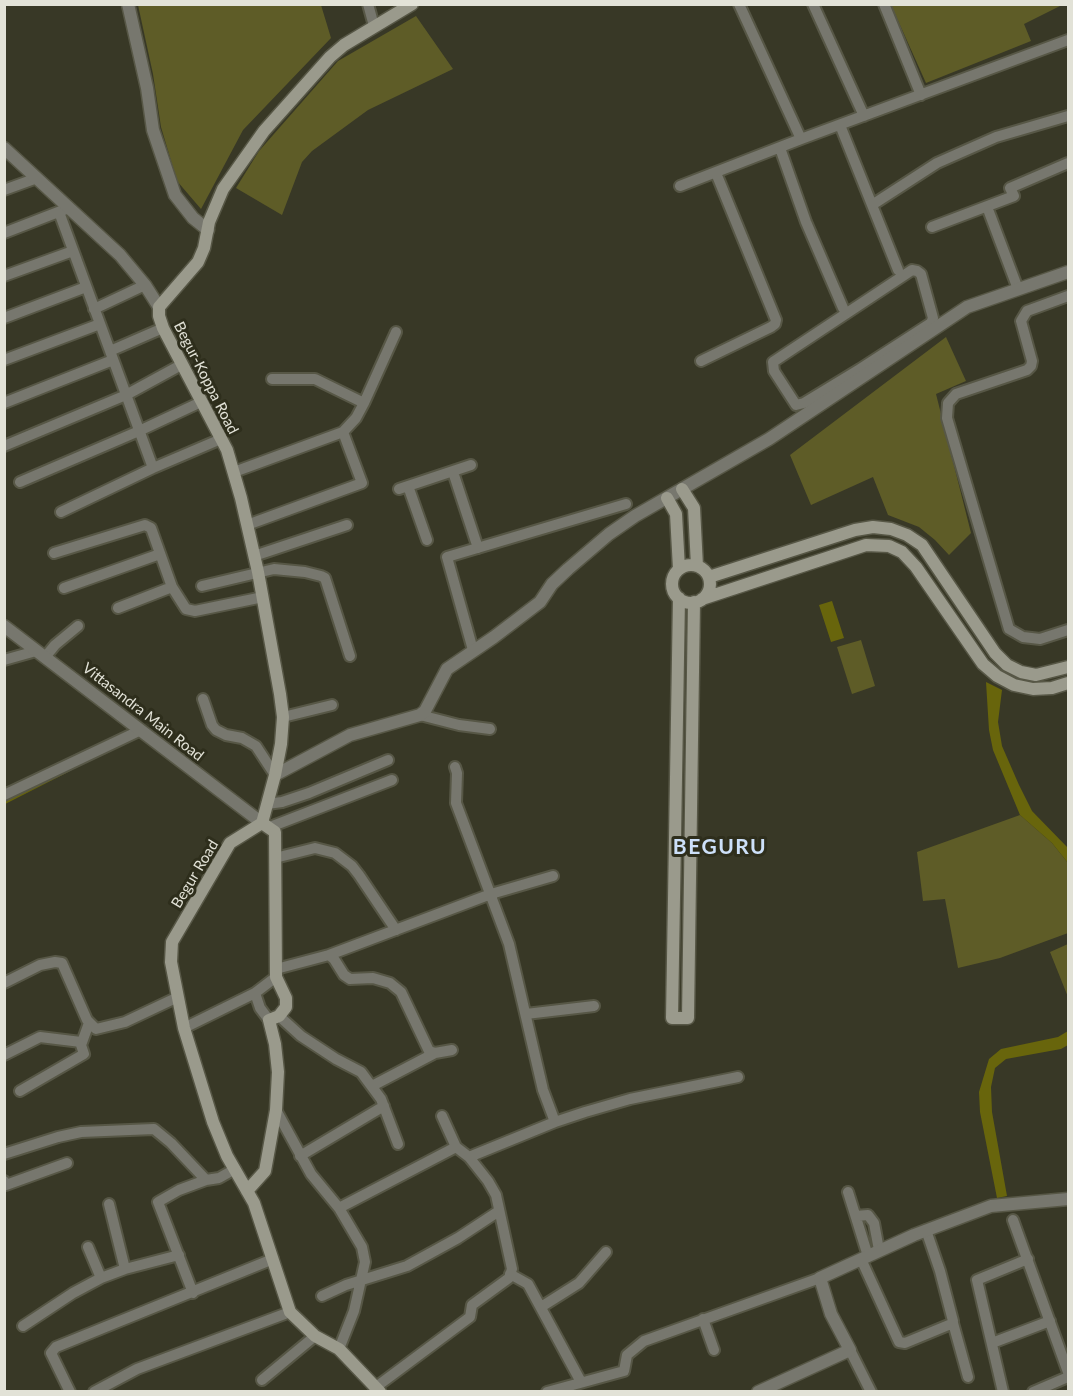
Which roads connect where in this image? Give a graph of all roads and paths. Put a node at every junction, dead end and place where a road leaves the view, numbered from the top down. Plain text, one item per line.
1 (128, 4) edge
2 (412, 4) edge
3 (739, 4) edge
4 (813, 4) edge
5 (884, 4) edge
6 (369, 5) edge
7 (374, 26) junction
8 (1068, 43) edge
9 (921, 95) junction
10 (864, 116) junction
11 (1068, 116) edge
12 (840, 125) junction
13 (801, 139) junction
14 (780, 148) junction
15 (6, 151) edge
16 (1068, 163) edge
17 (716, 173) junction
18 (37, 178) junction
19 (680, 186) dead end
20 (4, 190) edge
21 (872, 205) junction
22 (64, 209) junction
23 (989, 212) dead end
24 (932, 227) dead end
25 (208, 230) junction
26 (4, 233) edge
27 (73, 251) junction
28 (898, 270) dead end
29 (1068, 272) edge
30 (4, 276) edge
31 (145, 285) junction
32 (86, 287) junction
33 (1018, 289) junction
34 (1068, 296) edge
35 (159, 307) junction
36 (843, 308) dead end
37 (94, 309) junction
38 (4, 318) edge
39 (100, 324) junction
40 (163, 328) junction
41 (396, 332) dead end
42 (111, 355) junction
43 (4, 360) edge
44 (701, 360) dead end
45 (181, 365) junction
46 (862, 372) junction
47 (272, 379) dead end
48 (126, 395) junction
49 (201, 402) junction
50 (4, 403) edge
51 (364, 403) junction
52 (139, 431) junction
53 (343, 432) junction
54 (221, 439) junction
55 (4, 446) edge
56 (471, 465) dead end
57 (153, 468) junction
58 (234, 472) junction
59 (453, 472) junction
60 (20, 482) dead end
61 (682, 489) junction
62 (667, 498) junction
63 (626, 504) dead end
64 (61, 512) dead end
65 (248, 525) junction
66 (347, 525) dead end
67 (427, 540) dead end
68 (478, 548) junction
69 (54, 553) dead end
70 (160, 554) junction
71 (930, 555) junction
72 (254, 556) junction
73 (697, 566) junction
74 (916, 567) junction
75 (679, 569) junction
76 (258, 572) junction
77 (709, 577) junction
78 (202, 586) dead end
79 (172, 587) junction
80 (64, 588) dead end
81 (263, 597) junction
82 (679, 598) junction
83 (698, 601) junction
84 (118, 608) dead end
85 (4, 626) edge
86 (78, 626) dead end
87 (1068, 630) edge
88 (473, 650) junction
89 (41, 654) junction
90 (350, 656) dead end
91 (4, 660) edge
92 (1068, 667) edge
93 (1068, 683) edge
94 (203, 699) dead end
95 (332, 705) dead end
96 (420, 715) junction
97 (283, 717) junction
98 (490, 729) dead end
99 (141, 730) junction
100 (388, 760) dead end
101 (454, 767) dead end
102 (275, 774) junction
103 (392, 780) dead end
104 (4, 795) edge
105 (267, 804) junction
106 (266, 825) junction
107 (276, 858) junction
108 (553, 876) dead end
109 (491, 894) junction
110 (396, 930) junction
111 (328, 955) junction
112 (276, 973) junction
113 (4, 983) edge
114 (255, 993) junction
115 (178, 997) junction
116 (594, 1006) dead end
117 (526, 1014) junction
118 (274, 1018) junction
119 (89, 1023) junction
120 (184, 1028) junction
121 (81, 1042) junction
122 (452, 1050) dead end
123 (435, 1053) junction
124 (4, 1055) edge
125 (738, 1077) dead end
126 (372, 1086) junction
127 (20, 1091) dead end
128 (384, 1106) junction
129 (276, 1110) junction
130 (442, 1116) dead end
131 (555, 1122) junction
132 (398, 1144) dead end
133 (456, 1147) junction
134 (4, 1154) edge
135 (300, 1156) junction
136 (469, 1157) junction
137 (67, 1163) dead end
138 (235, 1169) junction
139 (206, 1180) junction
140 (4, 1181) edge
141 (247, 1191) junction
142 (848, 1192) dead end
143 (1068, 1199) edge
144 (109, 1204) dead end
145 (339, 1208) junction
146 (499, 1211) junction
147 (1013, 1220) dead end
148 (926, 1230) junction
149 (88, 1247) dead end
150 (606, 1252) dead end
151 (179, 1255) junction
152 (870, 1255) junction
153 (273, 1259) junction
154 (1028, 1259) junction
155 (125, 1269) junction
156 (510, 1274) junction
157 (101, 1278) junction
158 (820, 1278) junction
159 (361, 1280) junction
160 (193, 1293) junction
161 (322, 1296) dead end
162 (541, 1307) junction
163 (290, 1312) junction
164 (703, 1319) junction
165 (1050, 1321) junction
166 (953, 1323) junction
167 (23, 1326) dead end
168 (315, 1336) junction
169 (992, 1343) junction
170 (339, 1348) junction
171 (714, 1350) dead end
172 (850, 1350) junction
173 (1068, 1372) edge
174 (968, 1377) dead end
175 (1068, 1377) edge
176 (262, 1380) dead end
177 (581, 1383) junction
178 (378, 1389) edge
179 (99, 1390) edge
180 (70, 1392) edge
181 (547, 1392) edge
182 (758, 1392) edge
183 (871, 1392) edge
184 (1003, 1392) edge
185 (1033, 1392) edge

1 - 25 street
2 - 7 main road, Begur-Koppa Road
3 - 13 street
4 - 10 street
5 - 9 street
6 - 7 street
7 - 25 main road, Begur-Koppa Road
8 - 9 street
9 - 10 street
10 - 12 street
11 - 21 street
12 - 13 street
12 - 21 street
13 - 14 street
14 - 17 street
14 - 36 street
15 - 18 street
16 - 24 street
17 - 19 street
17 - 44 street
18 - 20 street
18 - 22 street
21 - 28 street
22 - 26 street
22 - 27 street
22 - 31 street
23 - 33 street
25 - 35 main road, Begur-Koppa Road
27 - 30 street
27 - 32 street
29 - 33 street
31 - 35 street
31 - 37 street
32 - 37 street
32 - 38 street
33 - 46 street
34 - 87 street
35 - 40 main road, Begur-Koppa Road
37 - 39 street
39 - 42 street
39 - 43 street
40 - 42 street
40 - 45 main road, Begur-Koppa Road
41 - 51 street
42 - 48 street
42 - 50 street
45 - 48 street
45 - 49 main road, Begur-Koppa Road
46 - 46 street
46 - 61 street
47 - 51 street
48 - 52 street
48 - 55 street
49 - 52 street
49 - 54 main road, Begur-Koppa Road
51 - 53 street
52 - 57 street
52 - 60 street
53 - 58 street
53 - 65 street
54 - 57 street
54 - 58 main road, Begur-Koppa Road
56 - 59 street
57 - 64 street
58 - 65 main road, Begur-Koppa Road
59 - 67 street
59 - 68 street
61 - 62 street
61 - 73 main road
62 - 75 main road
62 - 88 street
63 - 68 street
65 - 72 main road, Begur-Koppa Road
66 - 72 street
68 - 88 street
69 - 70 street
70 - 79 street
70 - 80 street
71 - 74 main road
71 - 77 main road
71 - 92 main road
72 - 76 main road, Begur-Koppa Road
73 - 75 main road
73 - 77 main road
74 - 83 main road
74 - 93 main road
75 - 82 main road
76 - 78 street
76 - 81 main road, Begur-Koppa Road
76 - 90 street
77 - 83 main road
79 - 81 street
79 - 84 street
81 - 97 main road, Begur-Koppa Road
82 - 83 main road
82 - 83 main road
85 - 89 street, Vittasandra Main Road
86 - 89 street
88 - 96 street
89 - 91 street
89 - 99 street, Vittasandra Main Road
94 - 102 street
95 - 97 street
96 - 98 street
96 - 102 street
97 - 102 main road, Begur-Koppa Road
99 - 104 street
99 - 106 street, Vittasandra Main Road
100 - 105 street
101 - 109 street
102 - 105 main road, Begur-Koppa Road
103 - 106 street
105 - 106 main road, Begur-Koppa Road
106 - 107 main road
106 - 115 main road, Begur Road
107 - 110 street
107 - 112 main road
108 - 109 street
109 - 110 street
109 - 117 street
110 - 111 street
111 - 112 street
111 - 123 street
112 - 114 street
112 - 118 main road
113 - 119 street
114 - 118 street
114 - 120 street
115 - 119 street
115 - 120 main road, Begur Road
116 - 117 street
117 - 131 street
118 - 126 street
118 - 129 main road
119 - 121 street
120 - 138 main road, Begur Road
121 - 124 street
121 - 127 street
122 - 123 street
123 - 126 street
125 - 131 street
126 - 128 street
128 - 132 street
128 - 135 street
129 - 135 street
129 - 141 main road
130 - 133 street
131 - 136 street
133 - 136 street
133 - 145 street
134 - 139 street
135 - 145 street
136 - 146 street
137 - 140 street
138 - 139 street
138 - 141 main road, Begur Road
139 - 151 street
141 - 153 main road, Begur Road
142 - 152 street
143 - 148 street
144 - 155 street
145 - 159 street
146 - 156 street
146 - 159 street
147 - 154 street
148 - 152 street
148 - 166 street
149 - 157 street
150 - 162 street
151 - 155 street
151 - 160 street
152 - 158 street
152 - 166 street
153 - 160 street
153 - 163 main road, Begur Road
154 - 165 street
154 - 169 street
155 - 157 street
156 - 162 street
156 - 178 street
157 - 167 street
158 - 164 street
158 - 172 street
159 - 161 street
159 - 170 street
160 - 180 street
162 - 177 street
163 - 168 main road, Begur Road
163 - 179 street
164 - 171 street
164 - 177 street
165 - 169 street
165 - 173 street
166 - 174 street
168 - 170 main road, Begur Road
168 - 176 street
169 - 184 street
170 - 178 main road, Begur Road
172 - 182 street
172 - 183 street
175 - 185 street
177 - 181 street

